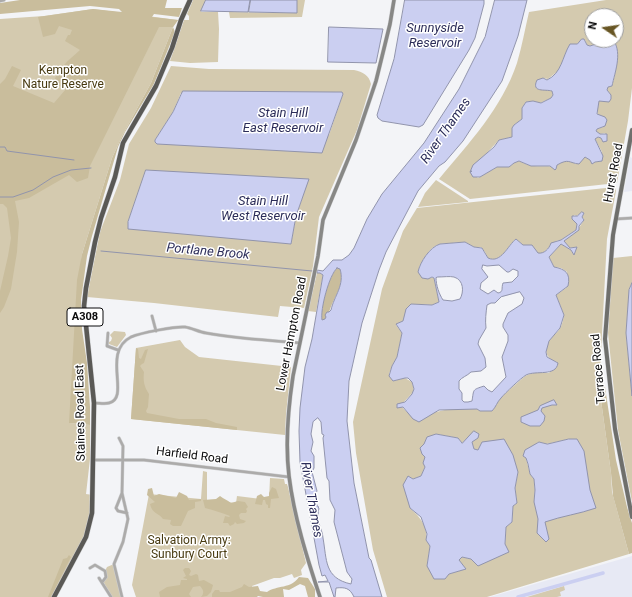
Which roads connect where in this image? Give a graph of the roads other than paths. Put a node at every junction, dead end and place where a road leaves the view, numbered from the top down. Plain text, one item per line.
1 (4, 0) edge
2 (190, 0) edge
3 (394, 0) edge
4 (0, 1) edge
5 (632, 130) edge
6 (632, 218) edge
7 (615, 219) junction
8 (152, 316) dead end
9 (156, 331) junction
10 (108, 333) dead end
11 (300, 344) junction
12 (118, 350) junction
13 (94, 403) junction
14 (119, 438) dead end
15 (123, 459) junction
16 (93, 460) junction
17 (289, 476) junction
18 (122, 493) junction
19 (127, 513) junction
20 (632, 517) edge
21 (97, 561) dead end
22 (95, 565) junction
23 (90, 568) dead end
24 (100, 578) dead end
25 (103, 581) junction
26 (54, 597) edge
27 (111, 597) edge
28 (122, 597) edge
29 (320, 597) edge

1 - 4 street
2 - 13 highway, Staines Road East / A308
3 - 11 street, Lower Hampton Road
5 - 7 main road, Hurst Road
6 - 7 street
7 - 20 main road, Terrace Road
8 - 9 street
9 - 11 street
9 - 12 street
10 - 12 street
11 - 17 street, Lower Hampton Road
12 - 13 street
13 - 16 highway, Staines Road East / A308
14 - 15 street
15 - 16 street, Harfield Road
15 - 17 street, Harfield Road
15 - 18 street
16 - 26 highway, Staines Road East / A308
17 - 29 street, Lower Hampton Road
18 - 19 street
18 - 19 street
19 - 28 street
21 - 22 street
22 - 23 street
22 - 25 street
24 - 25 street
25 - 27 street

